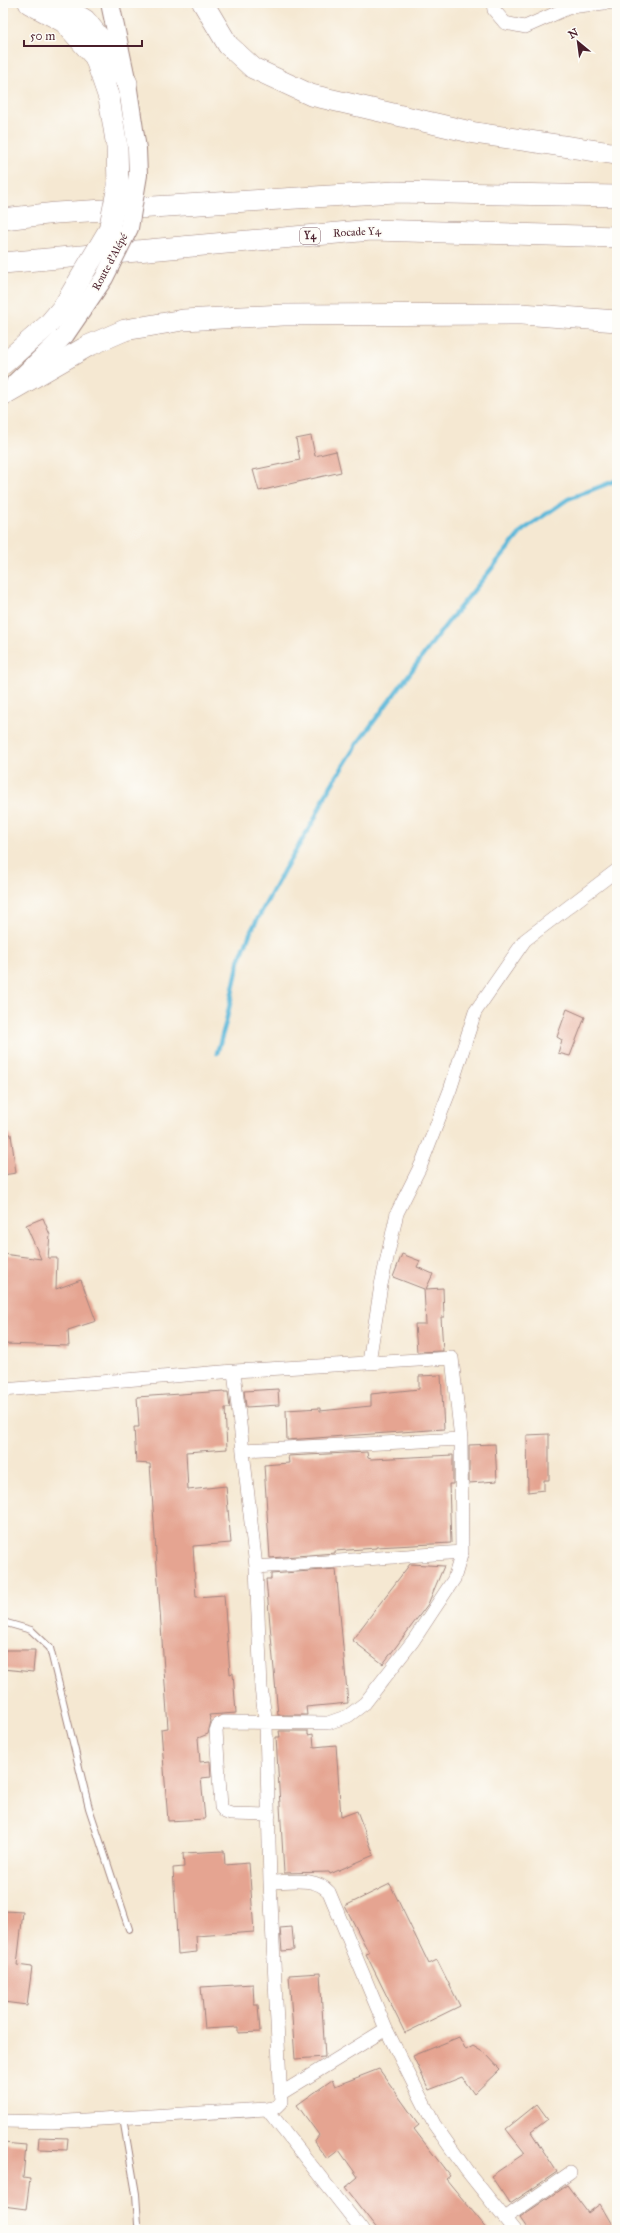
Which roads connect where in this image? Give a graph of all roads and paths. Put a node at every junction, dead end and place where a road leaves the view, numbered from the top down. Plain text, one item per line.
1 (29, 3) edge
2 (57, 3) edge
3 (110, 3) edge
4 (203, 3) edge
5 (494, 3) edge
6 (604, 3) edge
7 (611, 3) edge
8 (617, 3) edge
9 (127, 83) junction
10 (127, 148) junction
11 (617, 154) edge
12 (617, 196) edge
13 (3, 205) edge
14 (56, 213) junction
15 (3, 219) edge
16 (617, 237) edge
17 (75, 257) junction
18 (3, 263) edge
19 (3, 278) edge
20 (617, 321) edge
21 (57, 330) junction
22 (3, 364) edge
23 (3, 395) edge
24 (617, 870) edge
25 (369, 1362) junction
26 (234, 1371) junction
27 (3, 1390) edge
28 (461, 1439) junction
29 (243, 1450) junction
30 (462, 1552) junction
31 (256, 1567) junction
32 (3, 1622) edge
33 (266, 1724) junction
34 (269, 1815) junction
35 (270, 1882) junction
36 (130, 1929) dead end
37 (386, 2029) junction
38 (280, 2094) junction
39 (267, 2109) junction
40 (123, 2118) junction
41 (3, 2121) edge
42 (570, 2173) dead end
43 (505, 2218) junction
44 (138, 2224) dead end
45 (362, 2230) edge
46 (514, 2230) edge

1 - 10 highway
2 - 9 highway
3 - 9 main road
4 - 11 highway
5 - 6 street
7 - 8 street
9 - 10 main road
10 - 21 highway, bridge
12 - 14 highway
13 - 14 highway
14 - 15 highway
16 - 17 highway, Rocade Y4 / Y4
17 - 18 highway, Rocade Y4 / Y4
17 - 19 highway
20 - 23 highway
21 - 22 highway
21 - 23 main road
24 - 25 street
25 - 26 street
25 - 28 street
26 - 27 street
26 - 29 street
28 - 29 street
28 - 30 street
29 - 31 street
30 - 31 street
30 - 33 street
31 - 33 street
32 - 36 lane
33 - 34 street
33 - 34 street
34 - 35 street
35 - 37 street
35 - 38 street
37 - 38 street
37 - 43 street
38 - 39 street
39 - 40 street
39 - 45 street
40 - 41 street
40 - 44 lane
42 - 43 street
43 - 46 street

